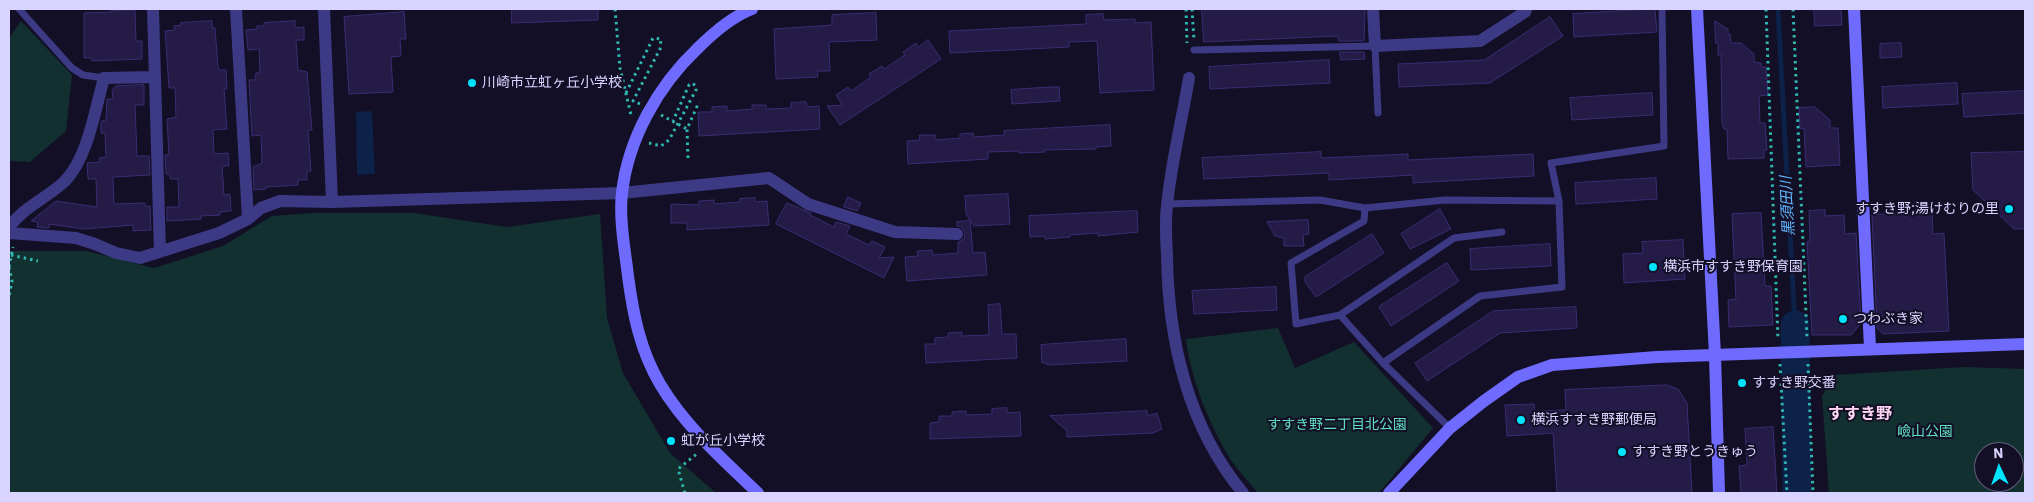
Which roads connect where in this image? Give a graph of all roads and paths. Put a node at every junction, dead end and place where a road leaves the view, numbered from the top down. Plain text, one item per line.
1 (19, 9) edge
2 (153, 9) edge
3 (236, 9) edge
4 (324, 9) edge
5 (615, 9) edge
6 (1186, 9) edge
7 (1373, 9) edge
8 (1526, 9) edge
9 (1662, 9) edge
10 (1698, 9) edge
11 (1766, 9) edge
12 (1793, 9) edge
13 (1854, 9) edge
14 (748, 10) edge
15 (1187, 35) dead end
16 (1375, 46) junction
17 (1194, 50) dead end
18 (155, 77) junction
19 (104, 78) junction
20 (1189, 78) dead end
21 (633, 81) dead end
22 (626, 93) junction
23 (699, 102) dead end
24 (1378, 114) dead end
25 (673, 121) dead end
26 (636, 137) junction
27 (688, 158) dead end
28 (622, 193) junction
29 (1559, 201) junction
30 (332, 202) junction
31 (1167, 204) junction
32 (1365, 208) junction
33 (248, 219) junction
34 (11, 231) edge
35 (1502, 232) dead end
36 (957, 234) dead end
37 (160, 252) junction
38 (11, 256) junction
39 (38, 261) dead end
40 (9, 267) edge
41 (9, 297) edge
42 (1340, 315) junction
43 (2025, 344) edge
44 (1870, 348) junction
45 (1806, 352) junction
46 (1782, 353) junction
47 (1715, 355) junction
48 (1382, 363) junction
49 (1450, 428) junction
50 (708, 445) junction
51 (685, 493) edge
52 (758, 493) edge
53 (1243, 493) edge
54 (1389, 493) edge
55 (1718, 493) edge
56 (1787, 493) edge
57 (1813, 493) edge

1 - 19 lane
2 - 18 street
3 - 33 street
4 - 30 street
5 - 22 path
6 - 15 path
7 - 16 street
8 - 16 street
9 - 29 lane
10 - 47 street
11 - 46 path
12 - 45 path
13 - 44 street
14 - 26 street
16 - 17 lane
16 - 24 lane
18 - 19 street
18 - 37 street
19 - 34 street
20 - 31 street
21 - 22 path
22 - 26 path
23 - 27 path
25 - 26 path
26 - 28 street
28 - 30 street
28 - 36 street
28 - 50 street
29 - 32 lane
29 - 48 lane
30 - 33 street
31 - 32 lane
31 - 53 street
32 - 42 lane
33 - 37 street
34 - 37 street
34 - 38 path
35 - 42 lane
38 - 39 path
38 - 40 path
40 - 41 path
42 - 48 lane
43 - 44 street
44 - 45 street
45 - 46 street
45 - 57 path
46 - 47 street
46 - 56 path
47 - 49 street
47 - 55 street
48 - 49 lane
49 - 54 street
50 - 51 path
50 - 52 street

